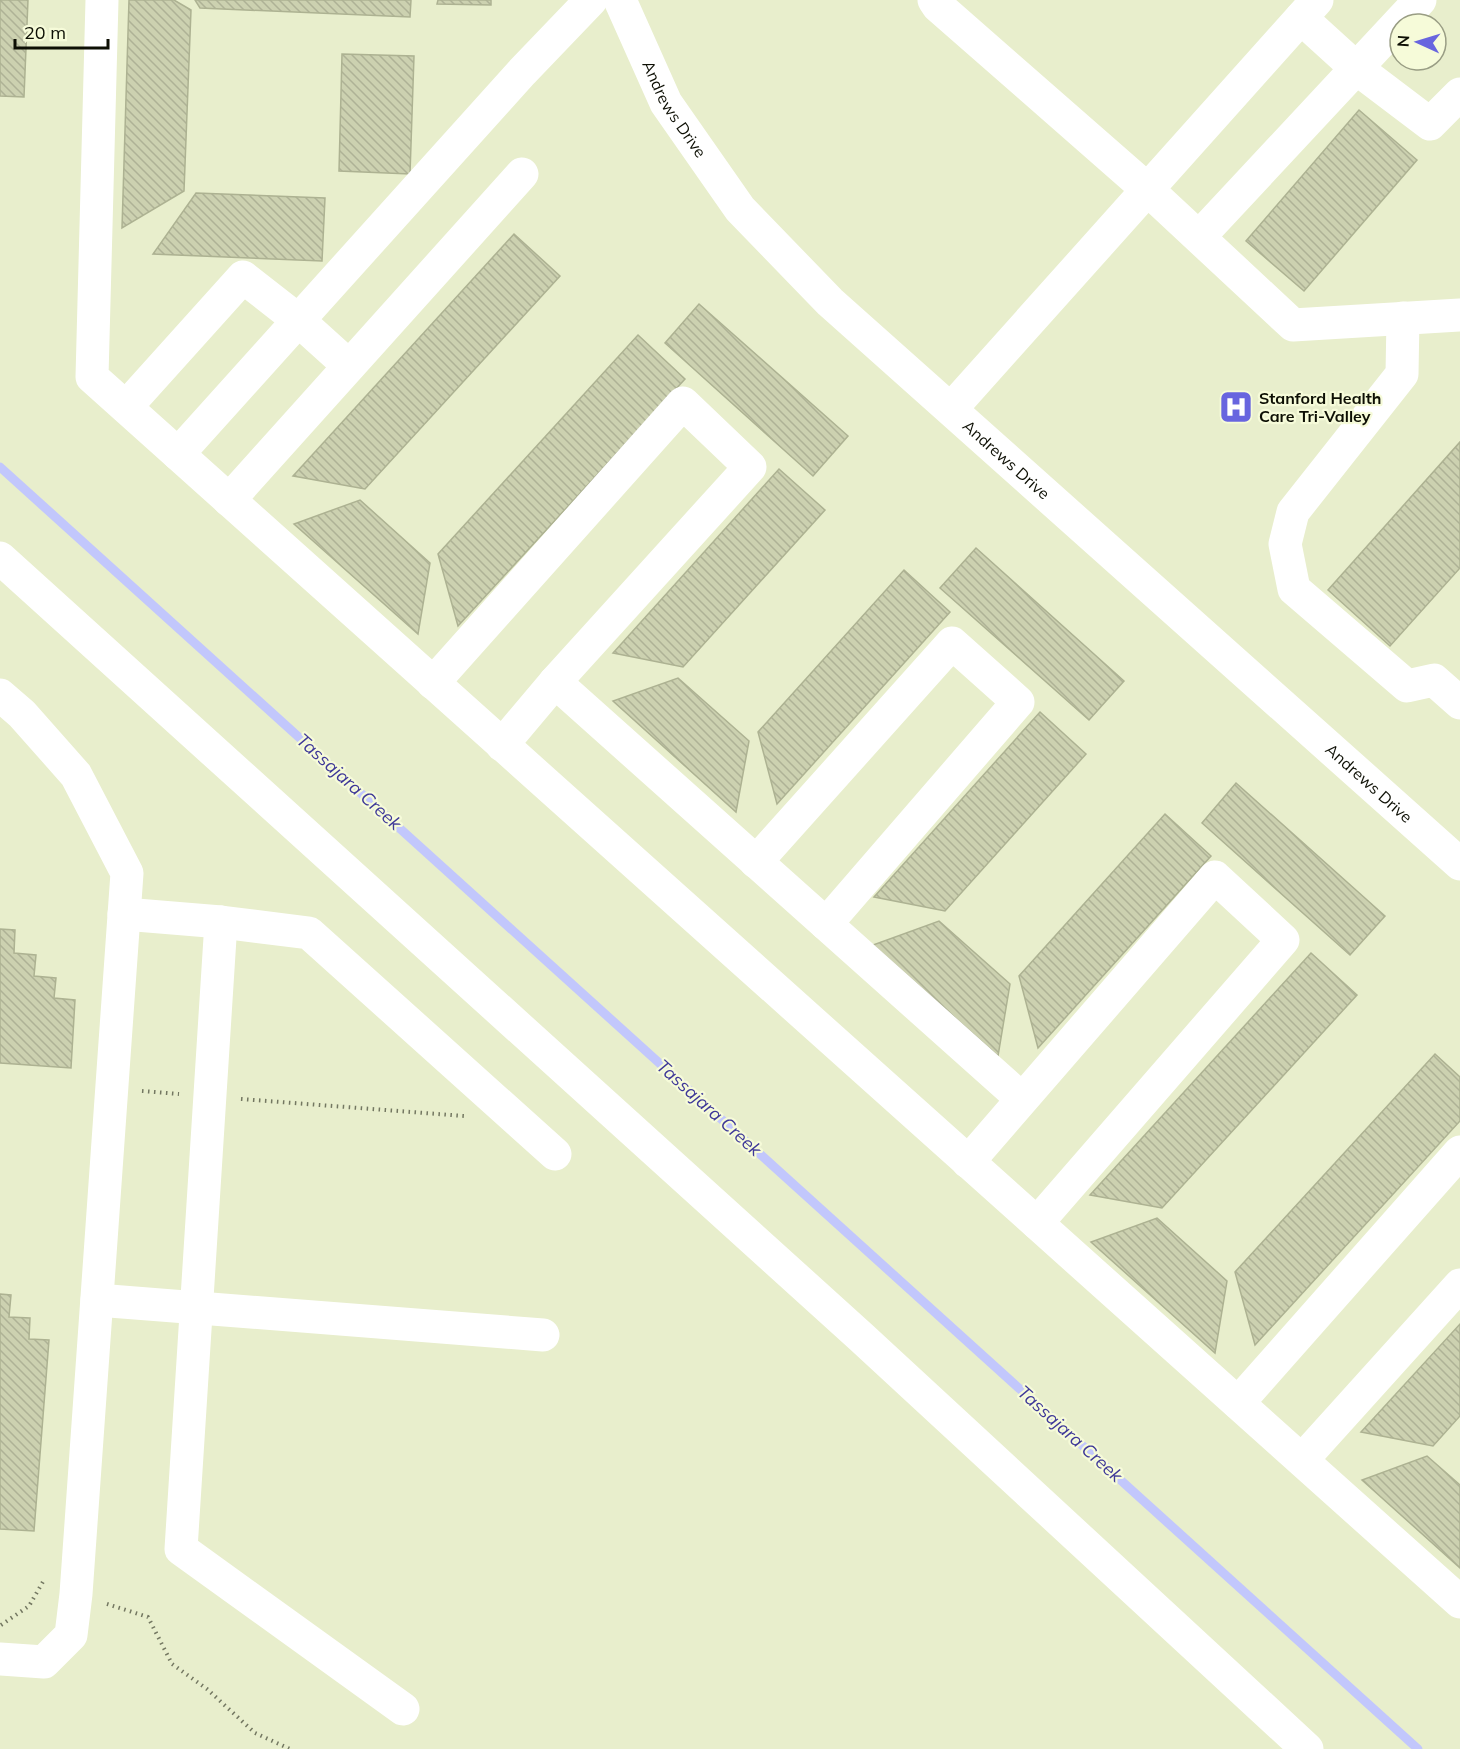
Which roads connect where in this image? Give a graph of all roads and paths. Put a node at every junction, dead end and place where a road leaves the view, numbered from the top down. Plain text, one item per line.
1 (102, 0) edge
2 (591, 0) edge
3 (620, 0) edge
4 (934, 0) edge
5 (1420, 0) edge
6 (1309, 9) edge
7 (1356, 68) junction
8 (1460, 94) edge
9 (522, 174) dead end
10 (1148, 190) junction
11 (1199, 237) junction
12 (1460, 315) edge
13 (1403, 318) junction
14 (298, 320) junction
15 (350, 366) junction
16 (126, 407) junction
17 (951, 410) junction
18 (178, 454) junction
19 (229, 500) junction
20 (0, 558) edge
21 (1447, 676) edge
22 (555, 682) junction
23 (433, 683) junction
24 (0, 695) edge
25 (1460, 703) edge
26 (502, 745) junction
27 (756, 862) junction
28 (1460, 864) edge
29 (124, 914) junction
30 (221, 922) junction
31 (826, 924) junction
32 (112, 1089) junction
33 (210, 1096) junction
34 (1022, 1099) junction
35 (470, 1116) dead end
36 (1460, 1152) edge
37 (555, 1154) dead end
38 (968, 1162) junction
39 (1036, 1223) junction
40 (1460, 1285) edge
41 (97, 1300) junction
42 (196, 1308) junction
43 (543, 1335) dead end
44 (1238, 1403) junction
45 (1302, 1460) junction
46 (38, 1591) dead end
47 (76, 1594) junction
48 (1460, 1602) edge
49 (0, 1659) edge
50 (403, 1709) dead end
51 (290, 1749) edge
52 (1307, 1749) edge

1 - 16 street
2 - 14 street
3 - 17 street, Andrews Drive
4 - 10 street
5 - 7 street
6 - 7 street
6 - 10 street
7 - 8 street
7 - 11 street
9 - 15 street
10 - 11 street
10 - 17 street
11 - 13 street
12 - 13 street
13 - 21 street
14 - 15 street
14 - 16 street
14 - 18 street
15 - 19 street
16 - 18 street
17 - 28 street, Andrews Drive
18 - 19 street
19 - 23 street
20 - 52 street
21 - 25 street
22 - 23 street
22 - 26 street
22 - 27 street
23 - 26 street
24 - 29 street
26 - 38 street
27 - 31 street
27 - 31 street
29 - 30 street
29 - 32 street
30 - 33 street
30 - 37 street
31 - 34 street
32 - 33 path
32 - 41 street
33 - 35 path
33 - 42 street
34 - 38 street
34 - 39 street
36 - 44 street
38 - 39 street
39 - 44 street
40 - 45 street
41 - 42 street
41 - 47 street
42 - 43 street
42 - 50 street
44 - 45 street
45 - 48 street
46 - 47 path
47 - 49 street
47 - 51 path

